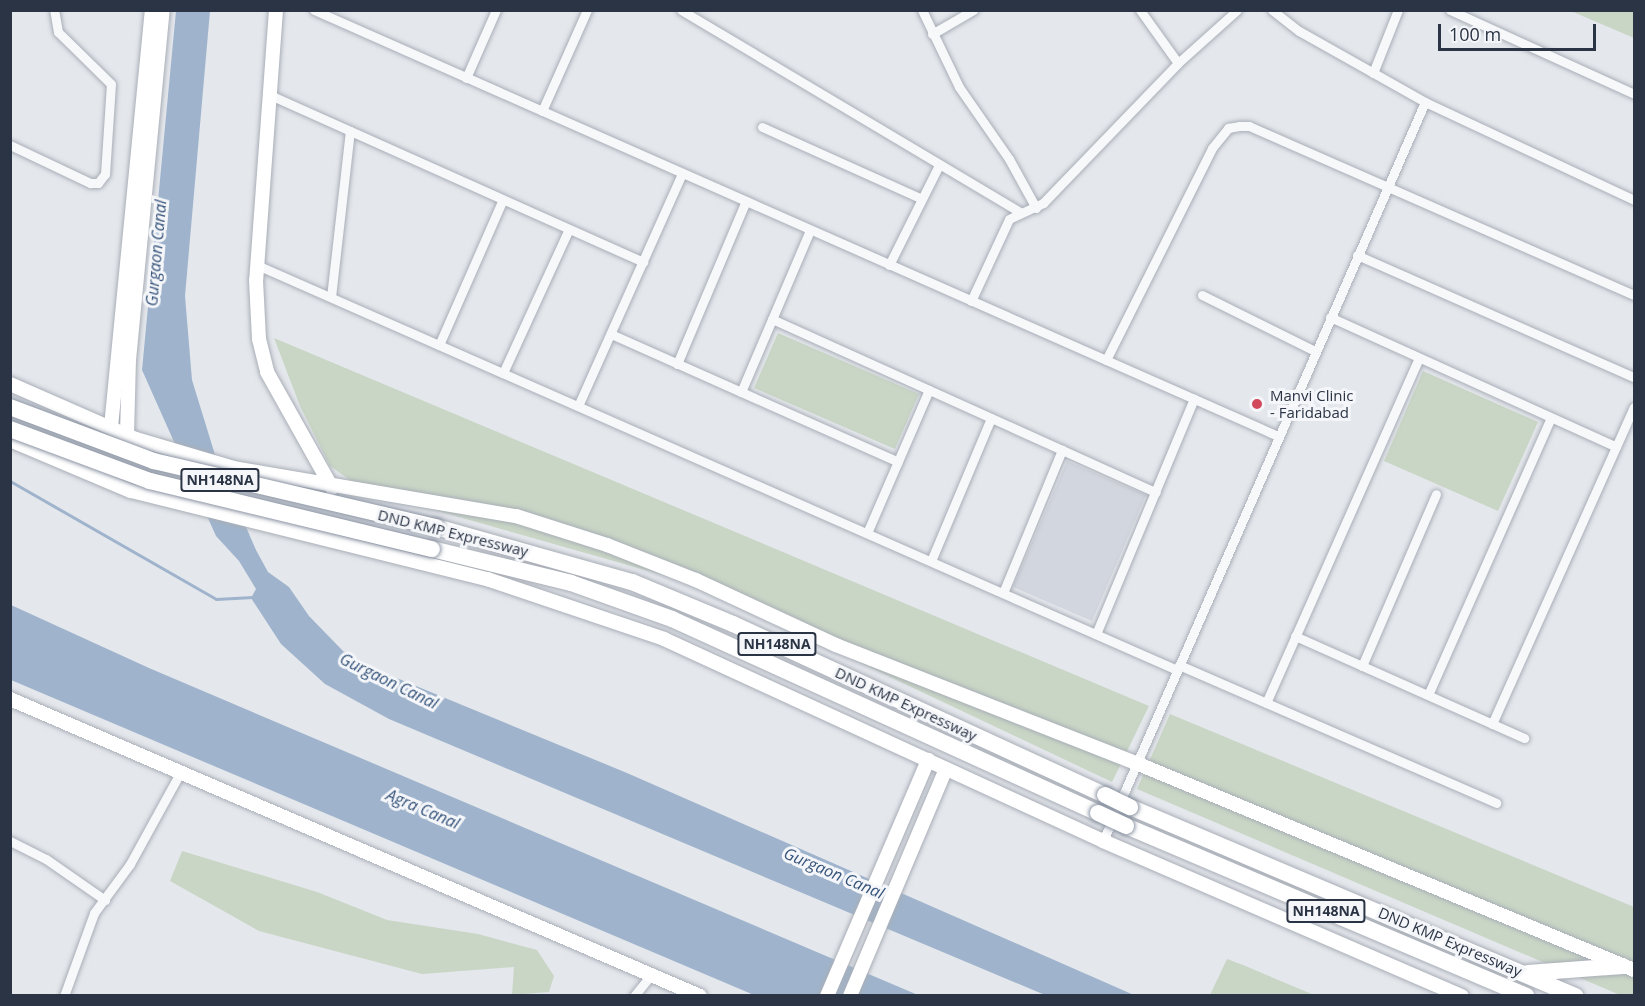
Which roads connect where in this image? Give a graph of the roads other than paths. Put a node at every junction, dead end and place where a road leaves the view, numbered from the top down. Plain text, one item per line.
1 (54, 10) edge
2 (152, 10) edge
3 (163, 10) edge
4 (276, 10) edge
5 (314, 10) edge
6 (496, 10) edge
7 (587, 10) edge
8 (681, 10) edge
9 (922, 10) edge
10 (973, 10) edge
11 (1140, 10) edge
12 (1238, 10) edge
13 (1272, 10) edge
14 (1398, 10) edge
15 (1450, 10) edge
16 (932, 34) junction
17 (1178, 63) junction
18 (1373, 73) junction
19 (466, 78) junction
20 (1635, 94) edge
21 (270, 95) junction
22 (1425, 102) junction
23 (542, 111) junction
24 (762, 127) dead end
25 (350, 131) junction
26 (10, 145) edge
27 (939, 165) junction
28 (682, 173) junction
29 (1386, 188) junction
30 (503, 199) junction
31 (922, 199) junction
32 (1635, 200) edge
33 (746, 201) junction
34 (1036, 208) junction
35 (1021, 213) junction
36 (569, 229) junction
37 (810, 230) junction
38 (1357, 255) junction
39 (643, 262) junction
40 (257, 265) junction
41 (889, 265) junction
42 (1202, 295) dead end
43 (1635, 295) edge
44 (331, 297) junction
45 (971, 301) junction
46 (1330, 317) junction
47 (772, 319) junction
48 (610, 334) junction
49 (439, 345) junction
50 (1315, 351) junction
51 (1419, 358) junction
52 (1106, 360) junction
53 (677, 364) junction
54 (503, 373) junction
55 (1635, 377) edge
56 (10, 384) edge
57 (929, 390) junction
58 (741, 392) junction
59 (1194, 399) junction
60 (54, 402) junction
61 (578, 406) junction
62 (10, 407) edge
63 (1635, 407) edge
64 (991, 418) junction
65 (1551, 418) junction
66 (111, 427) junction
67 (10, 429) edge
68 (127, 435) junction
69 (1278, 436) junction
70 (10, 440) edge
71 (1616, 447) junction
72 (35, 450) junction
73 (1062, 450) junction
74 (898, 462) junction
75 (332, 488) junction
76 (1156, 492) junction
77 (1436, 494) dead end
78 (410, 498) junction
79 (867, 533) junction
80 (397, 555) junction
81 (931, 561) junction
82 (1003, 593) junction
83 (1096, 634) junction
84 (1295, 636) junction
85 (1362, 666) junction
86 (1178, 667) junction
87 (1428, 695) junction
88 (10, 699) edge
89 (1266, 703) junction
90 (1492, 724) junction
91 (1524, 738) dead end
92 (928, 760) junction
93 (1136, 763) junction
94 (946, 769) junction
95 (180, 773) junction
96 (1496, 803) dead end
97 (10, 841) edge
98 (1102, 841) junction
99 (105, 900) junction
100 (1629, 968) edge
101 (1524, 973) junction
102 (651, 975) junction
103 (64, 996) edge
104 (634, 996) edge
105 (700, 996) edge
106 (827, 996) edge
107 (850, 996) edge
108 (1462, 996) edge
109 (1526, 996) edge
110 (1576, 996) edge

1 - 26 street
2 - 66 street
3 - 68 street
4 - 21 street
5 - 19 street
6 - 19 street
7 - 23 street
8 - 27 street
9 - 16 street
10 - 16 street
11 - 17 street
12 - 17 street
13 - 18 street
14 - 18 street
15 - 20 street
16 - 34 street
17 - 34 street
18 - 22 street
19 - 23 street
21 - 25 street
21 - 40 street
22 - 29 street
22 - 32 street
23 - 28 street
24 - 31 street
25 - 30 street
25 - 44 street
27 - 31 street
27 - 35 street
28 - 33 street
28 - 39 street
29 - 38 street
29 - 43 street
29 - 52 street
30 - 36 street
30 - 49 street
31 - 41 street
33 - 37 street
33 - 53 street
34 - 35 street
35 - 45 street
36 - 39 street
36 - 54 street
37 - 41 street
37 - 47 street
38 - 46 street
38 - 55 street
39 - 48 street
40 - 44 street
40 - 75 street
41 - 45 street
42 - 50 street
44 - 49 street
45 - 52 street
46 - 50 street
46 - 51 street
47 - 57 street
47 - 58 street
48 - 53 street
48 - 61 street
49 - 54 street
50 - 69 street
51 - 65 street
51 - 84 street
52 - 59 street
53 - 58 street
54 - 61 street
56 - 60 street
57 - 64 street
57 - 74 street
58 - 74 street
59 - 69 street
59 - 76 street
60 - 66 street
60 - 72 street
61 - 79 street
62 - 101 highway, DND KMP Expressway / NH148NA, bridge
63 - 71 street
64 - 73 street
64 - 81 street
65 - 71 street
65 - 87 street
66 - 68 street
67 - 109 highway, DND KMP Expressway / NH148NA, bridge
68 - 75 street
69 - 86 street
70 - 72 street
71 - 90 street
72 - 80 street
73 - 76 street
73 - 82 street
74 - 79 street
75 - 78 street
76 - 83 street
77 - 85 street
78 - 80 street
78 - 93 street
79 - 81 street
80 - 92 street
81 - 82 street
82 - 83 street
83 - 86 street
84 - 85 street
84 - 89 street
85 - 87 street
86 - 89 street
86 - 93 street
87 - 90 street
88 - 95 street
89 - 96 street
90 - 91 street
92 - 94 street
92 - 106 street
93 - 98 street
93 - 100 street
94 - 98 street
94 - 107 street
95 - 99 street
95 - 102 street
97 - 99 street
98 - 108 street
99 - 103 street
100 - 101 highway
101 - 110 highway, DND KMP Expressway / NH148NA
102 - 104 street
102 - 105 street

